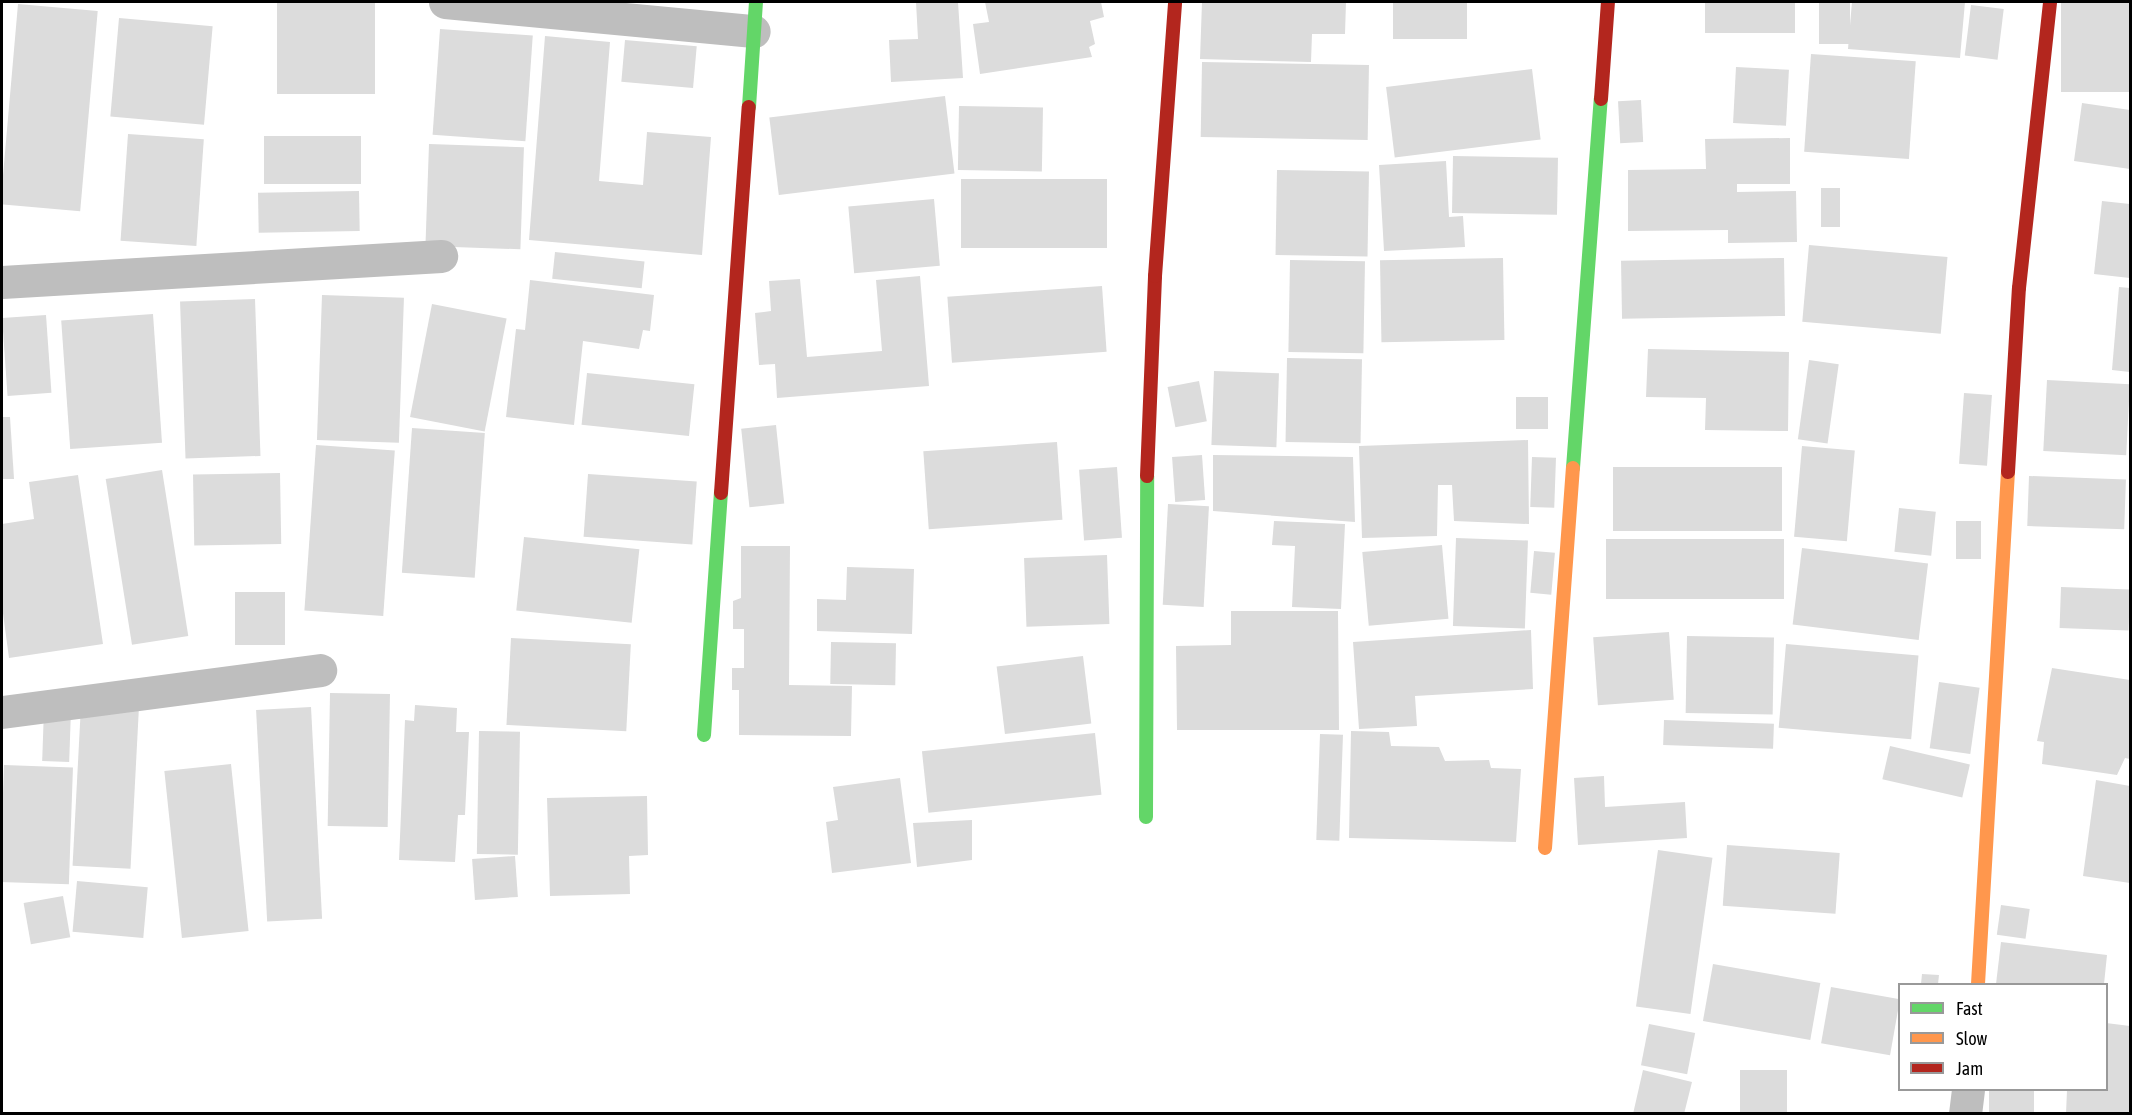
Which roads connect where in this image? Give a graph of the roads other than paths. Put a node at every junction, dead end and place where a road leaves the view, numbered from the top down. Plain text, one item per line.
1 (445, 2) edge
2 (1175, 2) edge
3 (1608, 2) edge
4 (2050, 2) edge
5 (755, 16) edge
6 (441, 256) dead end
7 (2, 282) edge
8 (320, 670) dead end
9 (2, 712) edge
10 (704, 735) dead end
11 (1146, 817) dead end
12 (1545, 848) dead end
13 (1978, 983) edge
14 (1968, 1091) edge
15 (1965, 1113) edge

1 - 5 street
2 - 11 street
3 - 12 street
4 - 13 street
5 - 10 street
6 - 7 street
8 - 9 street
14 - 15 street

